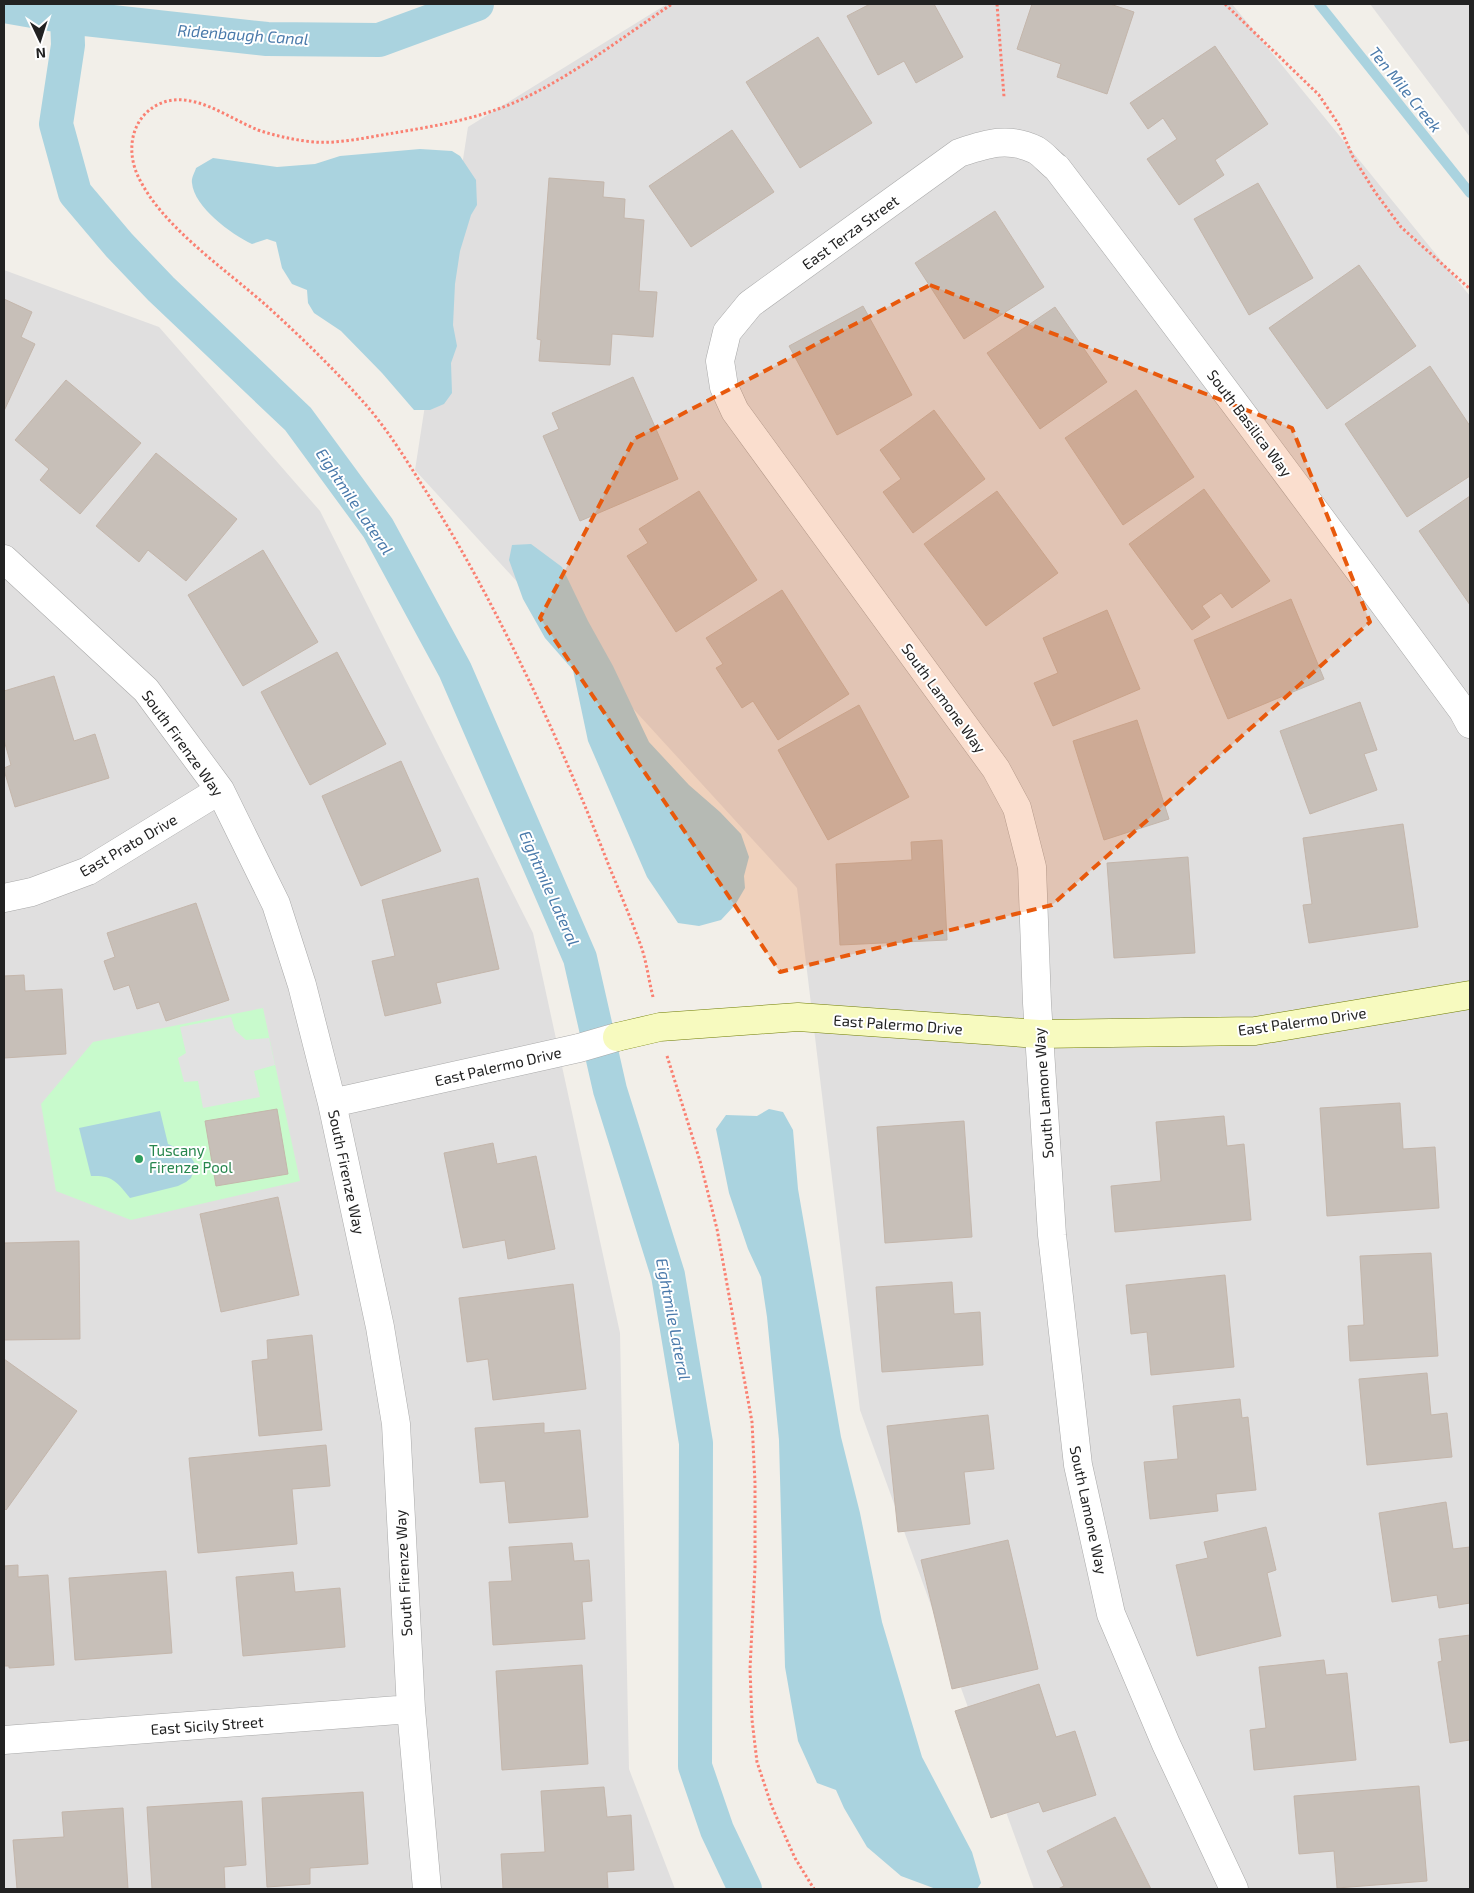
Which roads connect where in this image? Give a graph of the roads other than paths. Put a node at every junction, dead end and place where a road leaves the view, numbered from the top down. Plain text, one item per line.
1 (1012, 142) joint
2 (720, 361) joint
3 (4, 559) edge
4 (1470, 724) edge
5 (220, 790) junction
6 (4, 898) edge
7 (1470, 996) edge
8 (1039, 1034) junction
9 (332, 1103) junction
10 (411, 1710) junction
11 (4, 1740) edge
12 (427, 1889) edge
13 (1234, 1889) edge

1 - 2 street, East Terza Street
1 - 4 street, South Basilica Way
2 - 8 street, South Lamone Way
3 - 5 street, South Firenze Way
5 - 6 street, East Prato Drive
5 - 9 street, South Firenze Way
7 - 8 street, East Palermo Drive
8 - 9 street, East Palermo Drive
8 - 13 street, South Lamone Way
9 - 10 street, South Firenze Way
10 - 11 street, East Sicily Street
10 - 12 street, South Firenze Way

